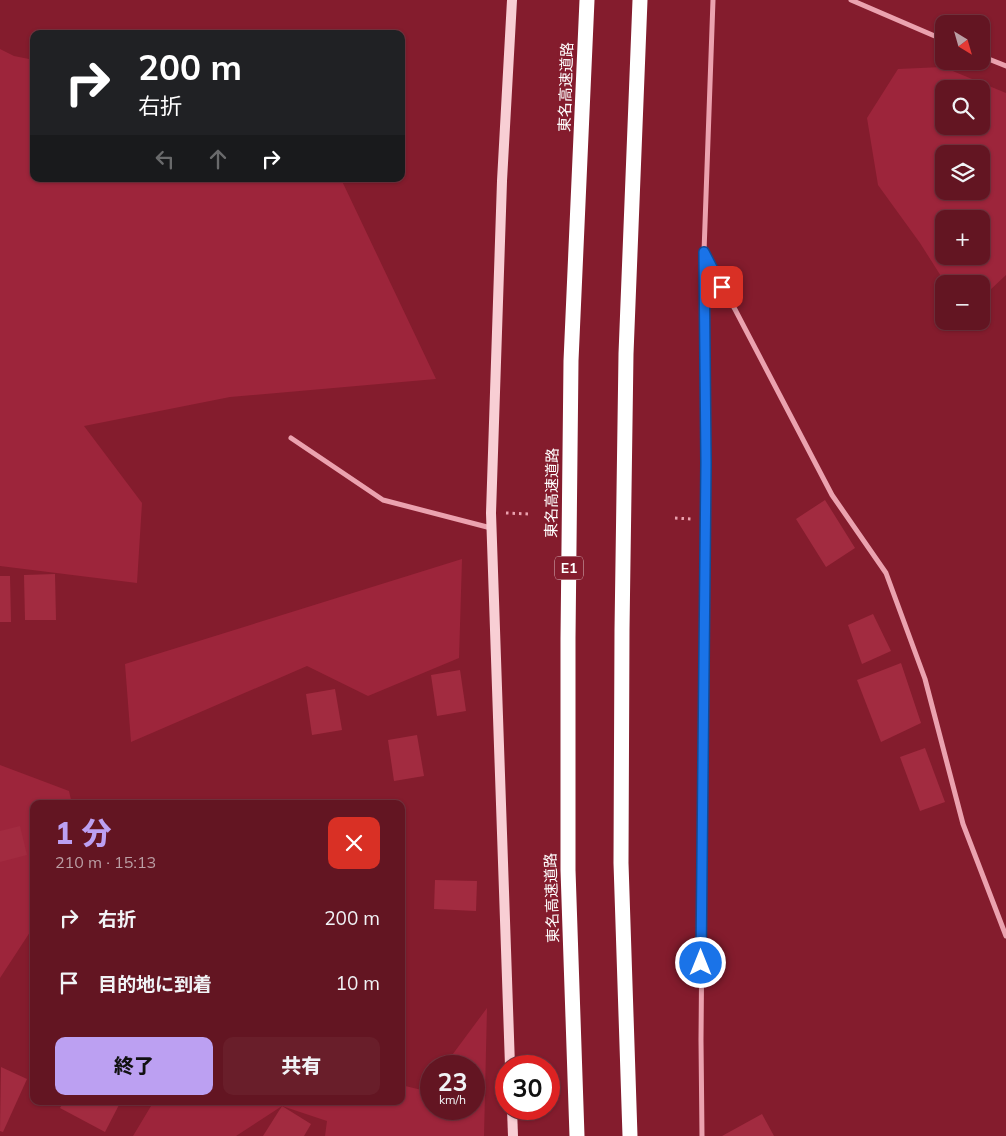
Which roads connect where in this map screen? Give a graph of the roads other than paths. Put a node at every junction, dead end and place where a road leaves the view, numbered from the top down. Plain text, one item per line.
1 (512, 0) edge
2 (587, 0) edge
3 (640, 0) edge
4 (713, 0) edge
5 (851, 0) edge
6 (935, 36) edge
7 (990, 60) edge
8 (1006, 66) edge
9 (704, 252) junction
10 (291, 438) dead end
11 (491, 528) junction
12 (1006, 936) edge
13 (510, 1055) edge
14 (512, 1120) edge
15 (513, 1136) edge
16 (577, 1136) edge
17 (630, 1136) edge
18 (702, 1136) edge

1 - 11 street
2 - 16 highway, 東名高速道路 / E1
3 - 17 highway
4 - 9 street
5 - 6 street
7 - 8 street
9 - 12 street
9 - 18 street
10 - 11 street
11 - 13 street
14 - 15 street

